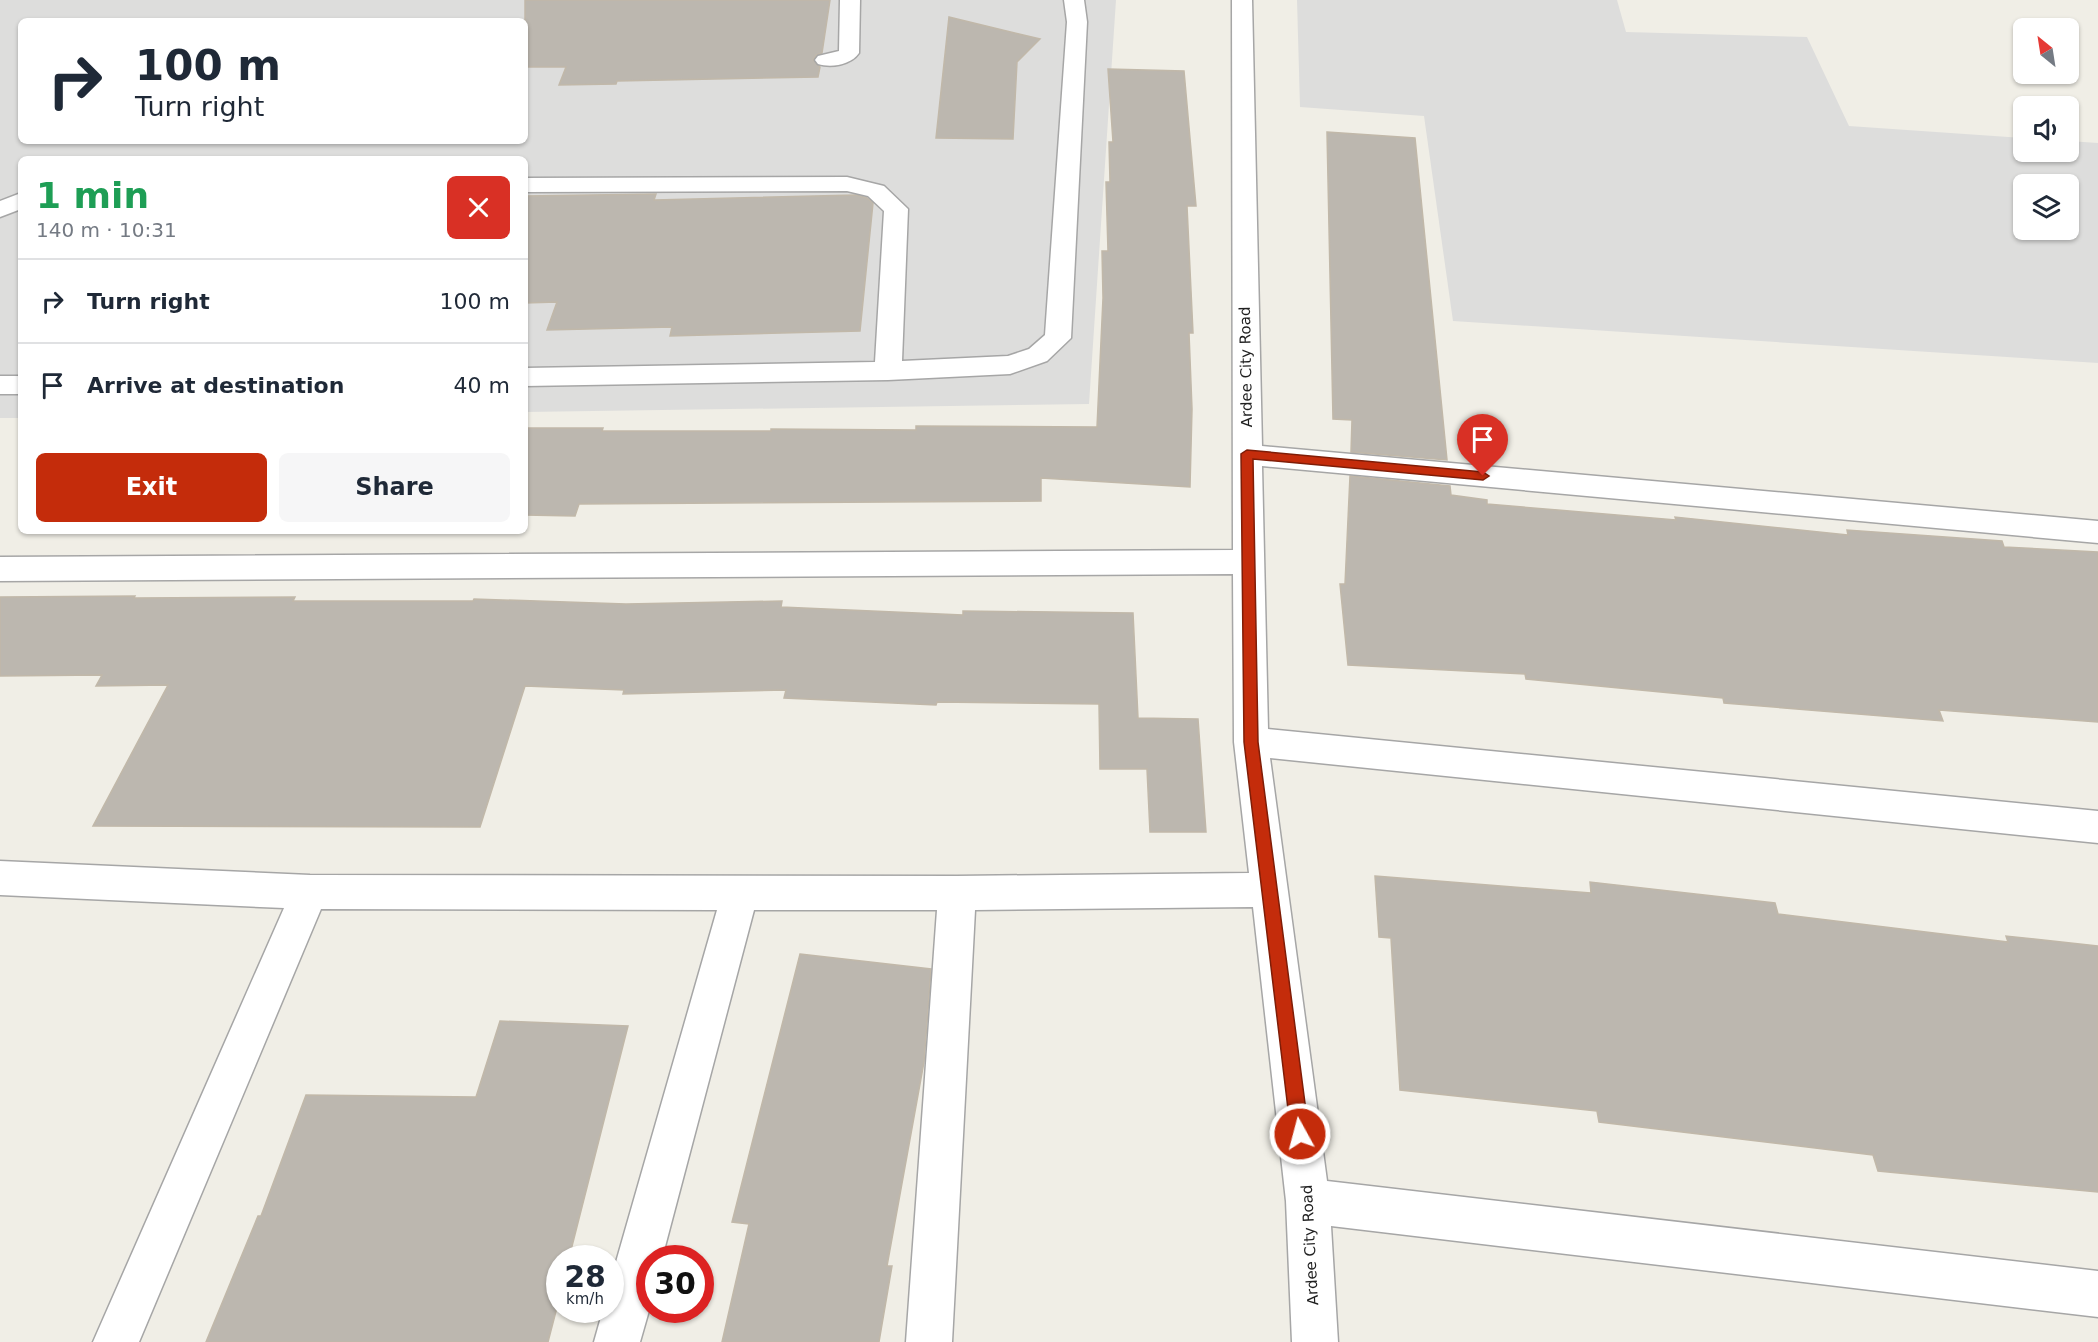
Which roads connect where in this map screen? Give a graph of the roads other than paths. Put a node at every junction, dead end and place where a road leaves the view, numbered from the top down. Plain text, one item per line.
1 (850, 0) edge
2 (1074, 0) edge
3 (1242, 0) edge
4 (825, 60) dead end
5 (528, 185) edge
6 (18, 201) edge
7 (0, 210) edge
8 (888, 371) junction
9 (528, 377) edge
10 (18, 385) edge
11 (0, 386) edge
12 (1247, 454) junction
13 (2098, 532) edge
14 (1248, 562) junction
15 (0, 569) edge
16 (1251, 742) junction
17 (2098, 827) edge
18 (0, 878) edge
19 (1270, 890) junction
20 (310, 892) junction
21 (740, 892) junction
22 (957, 893) junction
23 (1308, 1201) junction
24 (2098, 1293) edge
25 (116, 1342) edge
26 (617, 1342) edge
27 (929, 1342) edge
28 (1315, 1342) edge

1 - 4 street
2 - 8 street
3 - 12 street, Ardee City Road
5 - 8 street
6 - 7 street
8 - 9 street
10 - 11 street
12 - 13 street
12 - 14 street, Ardee City Road
14 - 15 street
14 - 16 street, Ardee City Road
16 - 17 street
16 - 19 street, Ardee City Road
18 - 20 street
19 - 22 street
19 - 23 street, Ardee City Road
20 - 21 street
20 - 25 street
21 - 22 street
21 - 26 street
22 - 27 street
23 - 24 street
23 - 28 street, Ardee City Road

